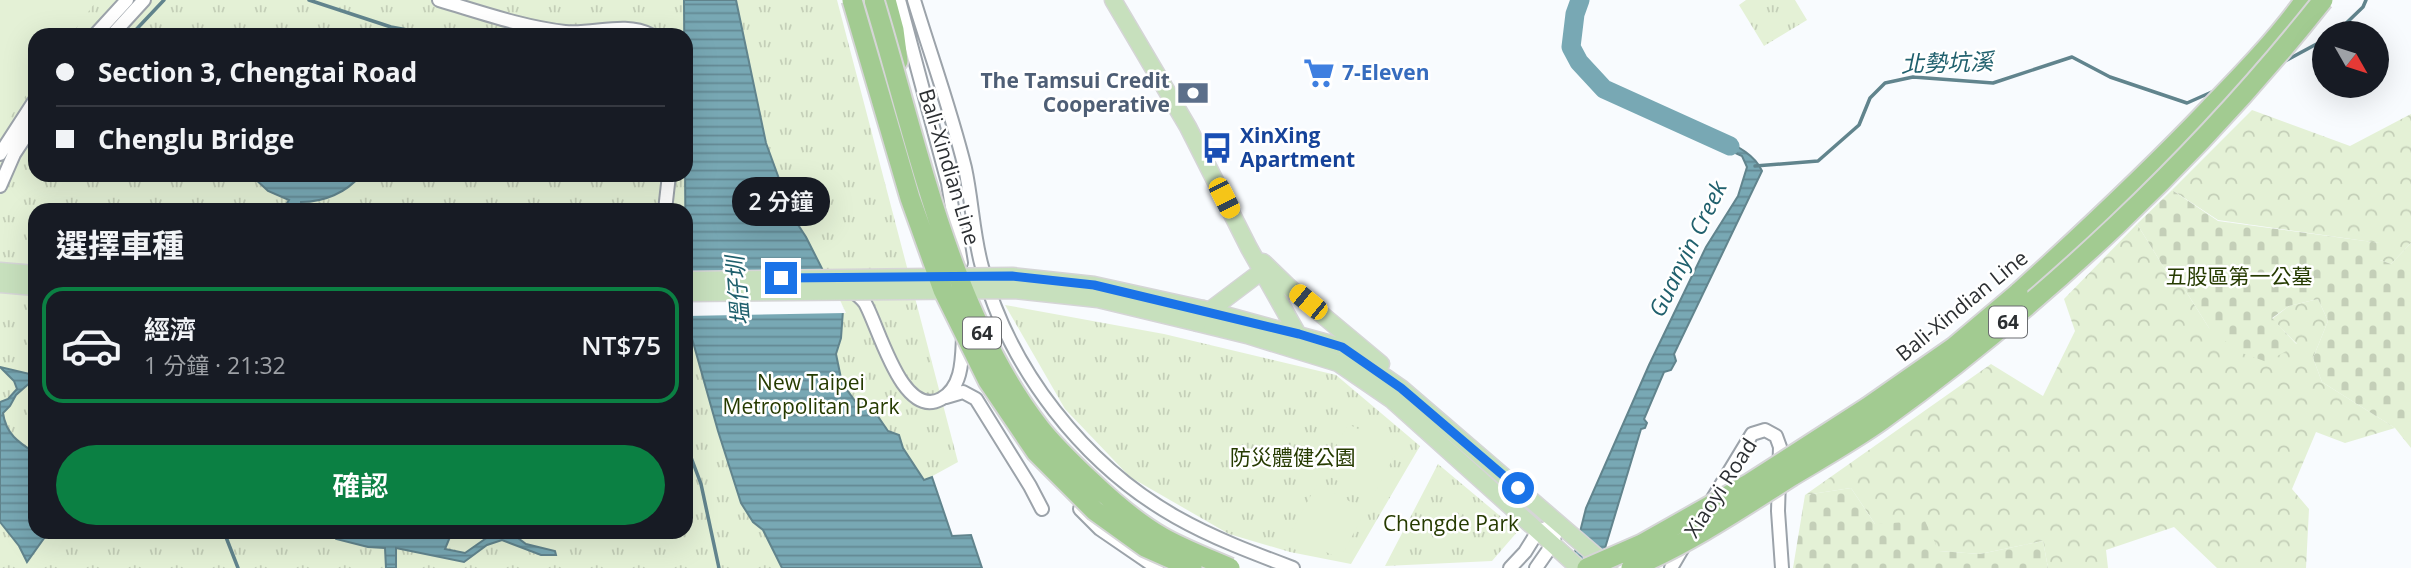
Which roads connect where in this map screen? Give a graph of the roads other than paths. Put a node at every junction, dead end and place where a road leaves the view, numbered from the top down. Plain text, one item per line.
1 (127, 0) edge
2 (144, 0) edge
3 (439, 0) edge
4 (850, 0) edge
5 (874, 0) edge
6 (886, 0) edge
7 (899, 0) edge
8 (914, 0) edge
9 (1113, 0) edge
10 (2305, 0) edge
11 (2323, 0) edge
12 (101, 28) edge
13 (118, 28) edge
14 (543, 28) edge
15 (902, 93) junction
16 (28, 111) edge
17 (28, 133) edge
18 (0, 154) edge
19 (668, 182) edge
20 (0, 186) edge
21 (666, 203) edge
22 (1249, 248) junction
23 (0, 271) edge
24 (1262, 271) junction
25 (28, 273) edge
26 (693, 280) edge
27 (0, 284) edge
28 (28, 286) edge
29 (693, 286) edge
30 (693, 293) edge
31 (965, 297) junction
32 (1203, 315) junction
33 (1299, 334) junction
34 (1305, 352) junction
35 (942, 398) junction
36 (1436, 417) junction
37 (1042, 509) dead end
38 (1565, 528) junction
39 (1538, 531) junction
40 (1557, 549) junction
41 (1157, 568) edge
42 (1192, 568) edge
43 (1230, 568) edge
44 (1293, 568) edge
45 (1510, 568) edge
46 (1536, 568) edge
47 (1578, 568) edge
48 (1587, 568) edge
49 (1610, 568) edge
50 (1631, 568) edge
51 (1671, 568) edge
52 (1782, 568) edge

1 - 12 street
2 - 13 street
3 - 14 street
4 - 42 highway, Bali-Xindian Line / 64, bridge
5 - 15 highway, Bali-Xindian Line / 64, bridge
6 - 15 highway, bridge
7 - 31 street
8 - 44 street
9 - 22 main road
10 - 48 highway, Bali-Xindian Line / 64, bridge
11 - 50 highway, Bali-Xindian Line / 64, bridge
15 - 43 highway, Bali-Xindian Line / 64, bridge
16 - 18 street
17 - 20 street
19 - 21 street
22 - 24 main road
22 - 36 main road
23 - 25 main road
24 - 32 main road
24 - 33 main road
26 - 32 main road, bridge
27 - 28 main road
29 - 35 street
30 - 32 main road, bridge
31 - 35 street
31 - 41 street
32 - 33 main road
32 - 34 main road
33 - 34 main road
33 - 36 main road
34 - 39 main road
35 - 37 street
36 - 38 main road
38 - 39 street
38 - 40 street
38 - 49 main road
39 - 40 main road
39 - 45 street
40 - 46 street
40 - 47 main road
51 - 52 street, Xiaoyi Road

